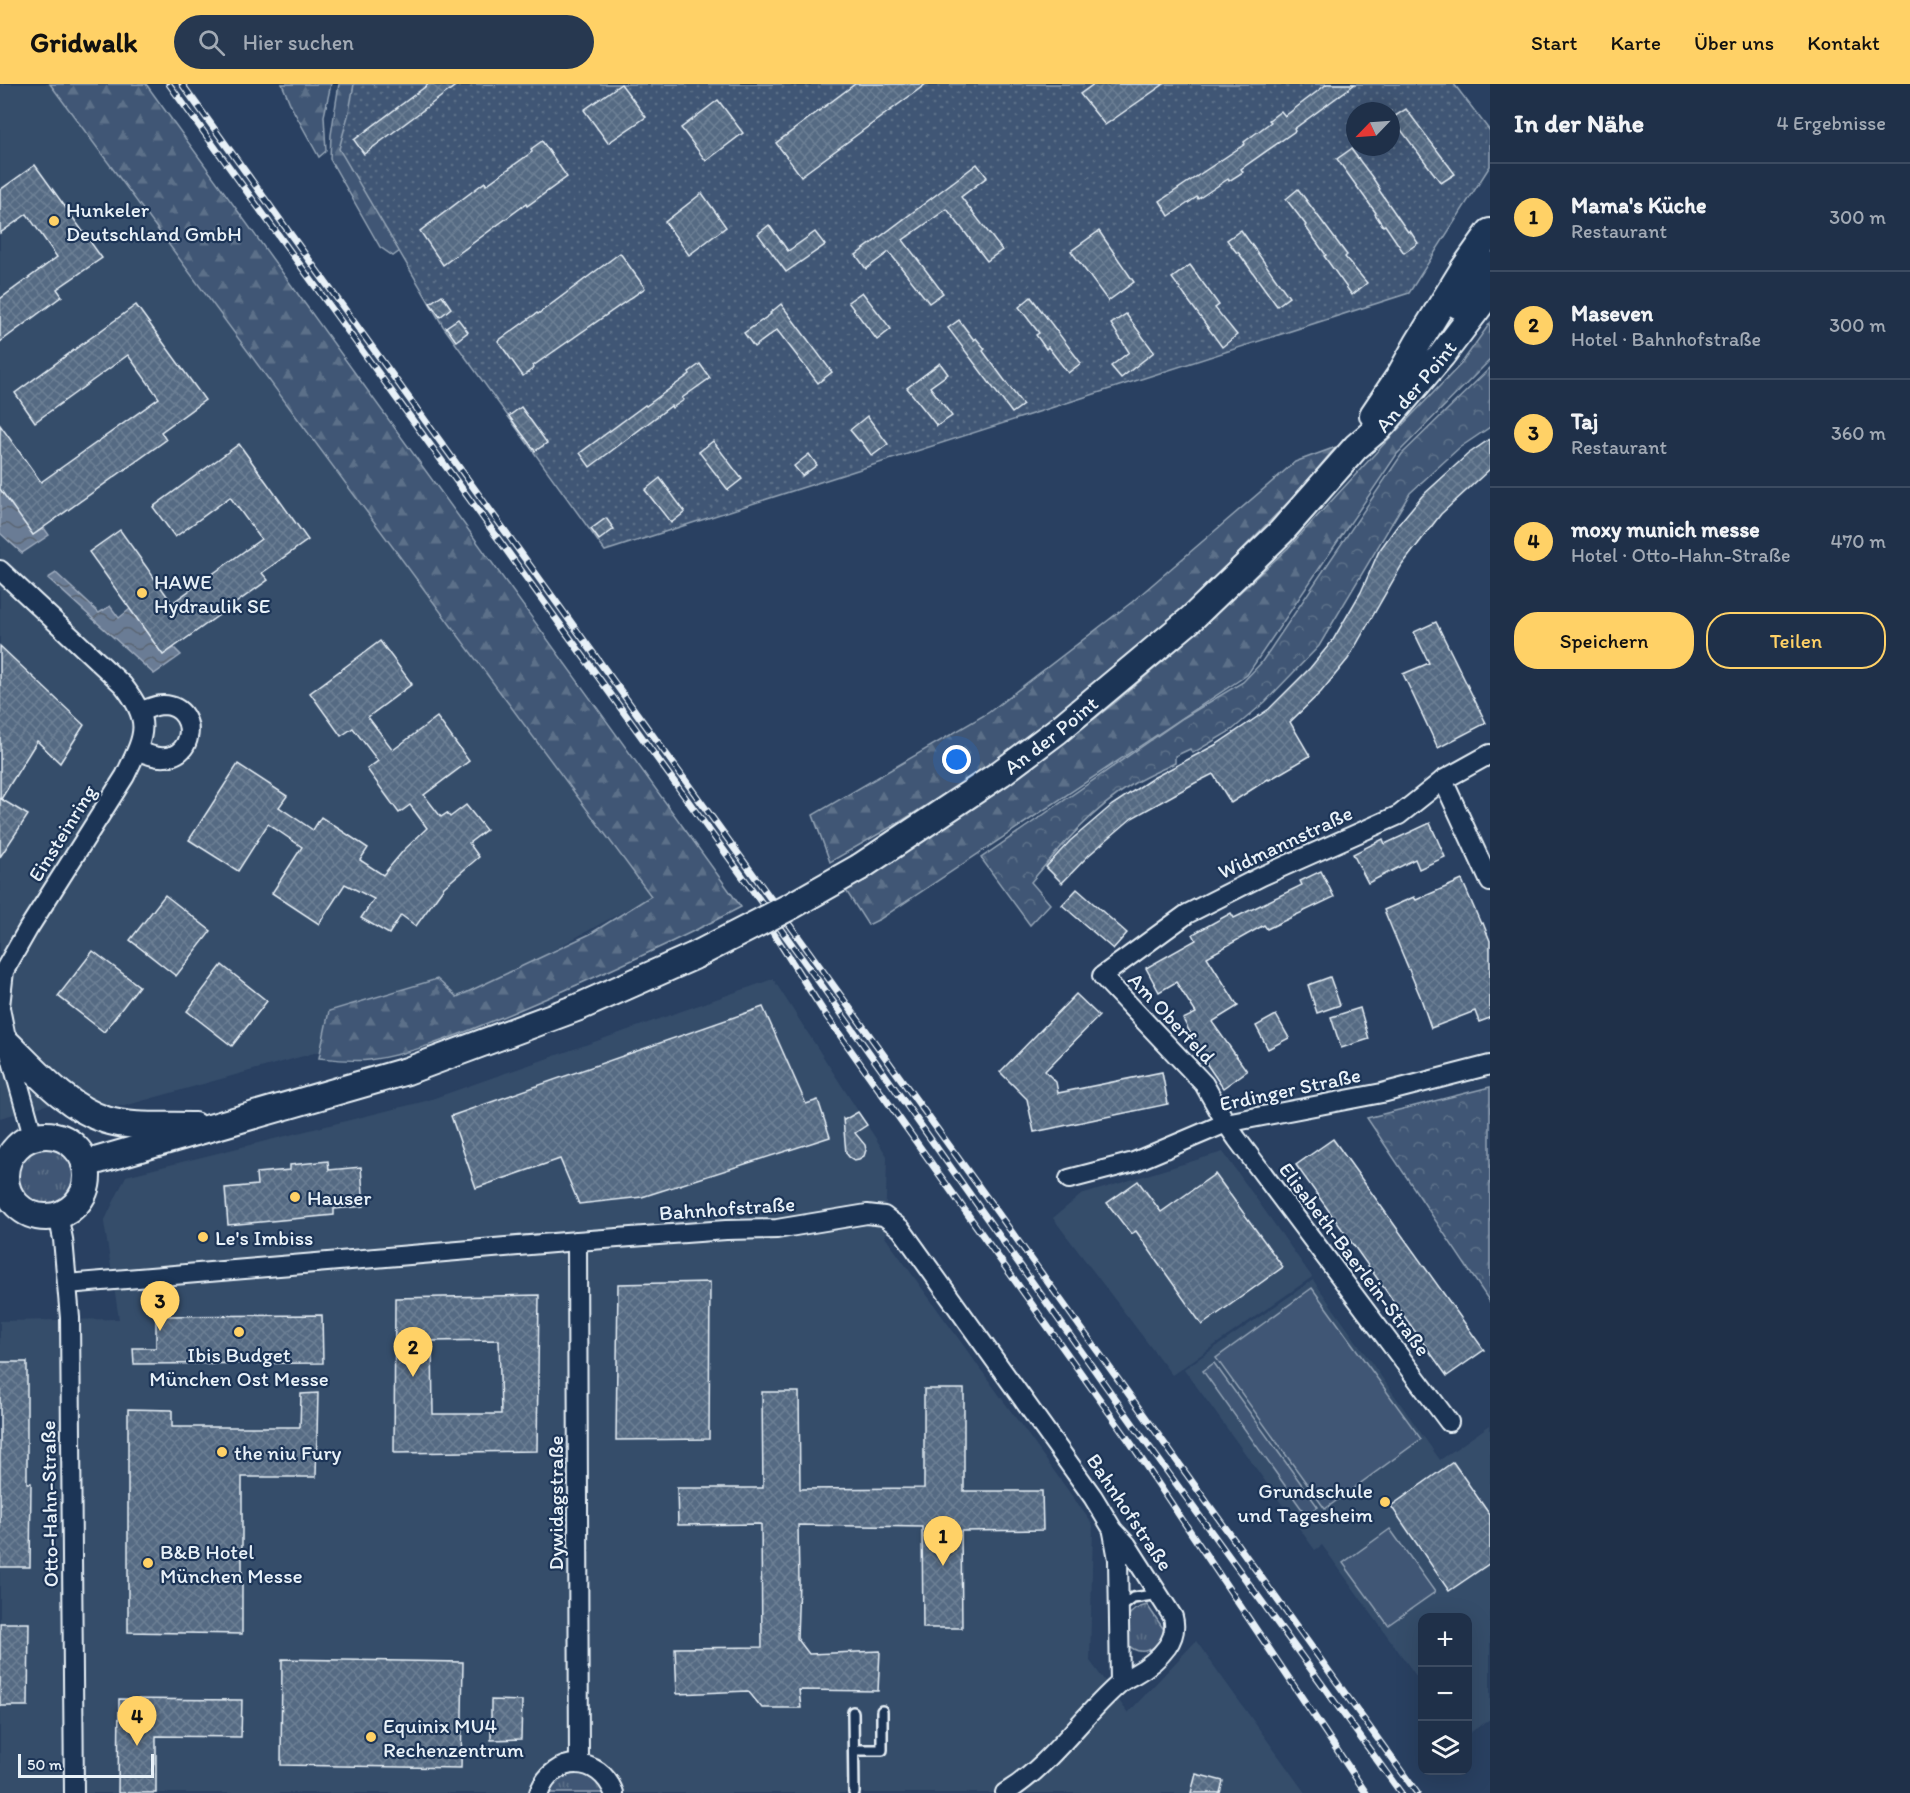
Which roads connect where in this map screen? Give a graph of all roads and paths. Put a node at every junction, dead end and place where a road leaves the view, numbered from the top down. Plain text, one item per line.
1 (1490, 232) edge
2 (1490, 265) edge
3 (1490, 292) edge
4 (1400, 375) junction
5 (1356, 447) junction
6 (0, 570) edge
7 (141, 711) junction
8 (138, 750) junction
9 (1490, 754) edge
10 (1443, 780) junction
11 (1490, 882) edge
12 (1102, 976) joint
13 (0, 1007) edge
14 (7, 1043) junction
15 (1490, 1065) edge
16 (1226, 1123) junction
17 (215, 1127) junction
18 (33, 1136) junction
19 (85, 1164) junction
20 (1068, 1179) dead end
21 (3, 1188) edge
22 (58, 1215) junction
23 (577, 1241) junction
24 (68, 1284) junction
25 (1449, 1422) dead end
26 (1113, 1530) junction
27 (1158, 1594) junction
28 (1118, 1609) junction
29 (1120, 1682) junction
30 (882, 1711) dead end
31 (853, 1712) dead end
32 (854, 1750) junction
33 (579, 1764) junction
34 (74, 1793) edge
35 (539, 1793) edge
36 (614, 1793) edge
37 (854, 1793) edge
38 (1005, 1793) edge

1 - 4 street, An der Point
2 - 4 street, An der Point
3 - 5 street, An der Point
4 - 5 street, An der Point
5 - 17 street, An der Point, bridge
6 - 7 street
7 - 8 street, Einsteinring
7 - 8 street
8 - 13 street, Einsteinring
9 - 10 street, Widmannstraße
10 - 11 street
10 - 12 street, Widmannstraße
12 - 16 street, Am Oberfeld
13 - 14 street, Einsteinring
14 - 17 street
14 - 18 street, Einsteinring
15 - 16 street, Erdinger Straße
16 - 20 street, Erdinger Straße
16 - 25 street, Elisabeth-Baerlein-Straße
17 - 19 street, An der Point
18 - 19 street
18 - 21 street
19 - 22 street
21 - 22 street
22 - 24 street, Otto-Hahn-Straße
23 - 24 street, Bahnhofstraße
23 - 26 street, Bahnhofstraße
23 - 33 street, Dywidagstraße
24 - 34 street, Otto-Hahn-Straße
26 - 27 street, Bahnhofstraße
26 - 28 street
27 - 28 lane
27 - 29 street, Bahnhofstraße
28 - 29 street
29 - 38 street
30 - 32 lane
31 - 32 lane
32 - 37 lane
33 - 35 street
33 - 36 street

